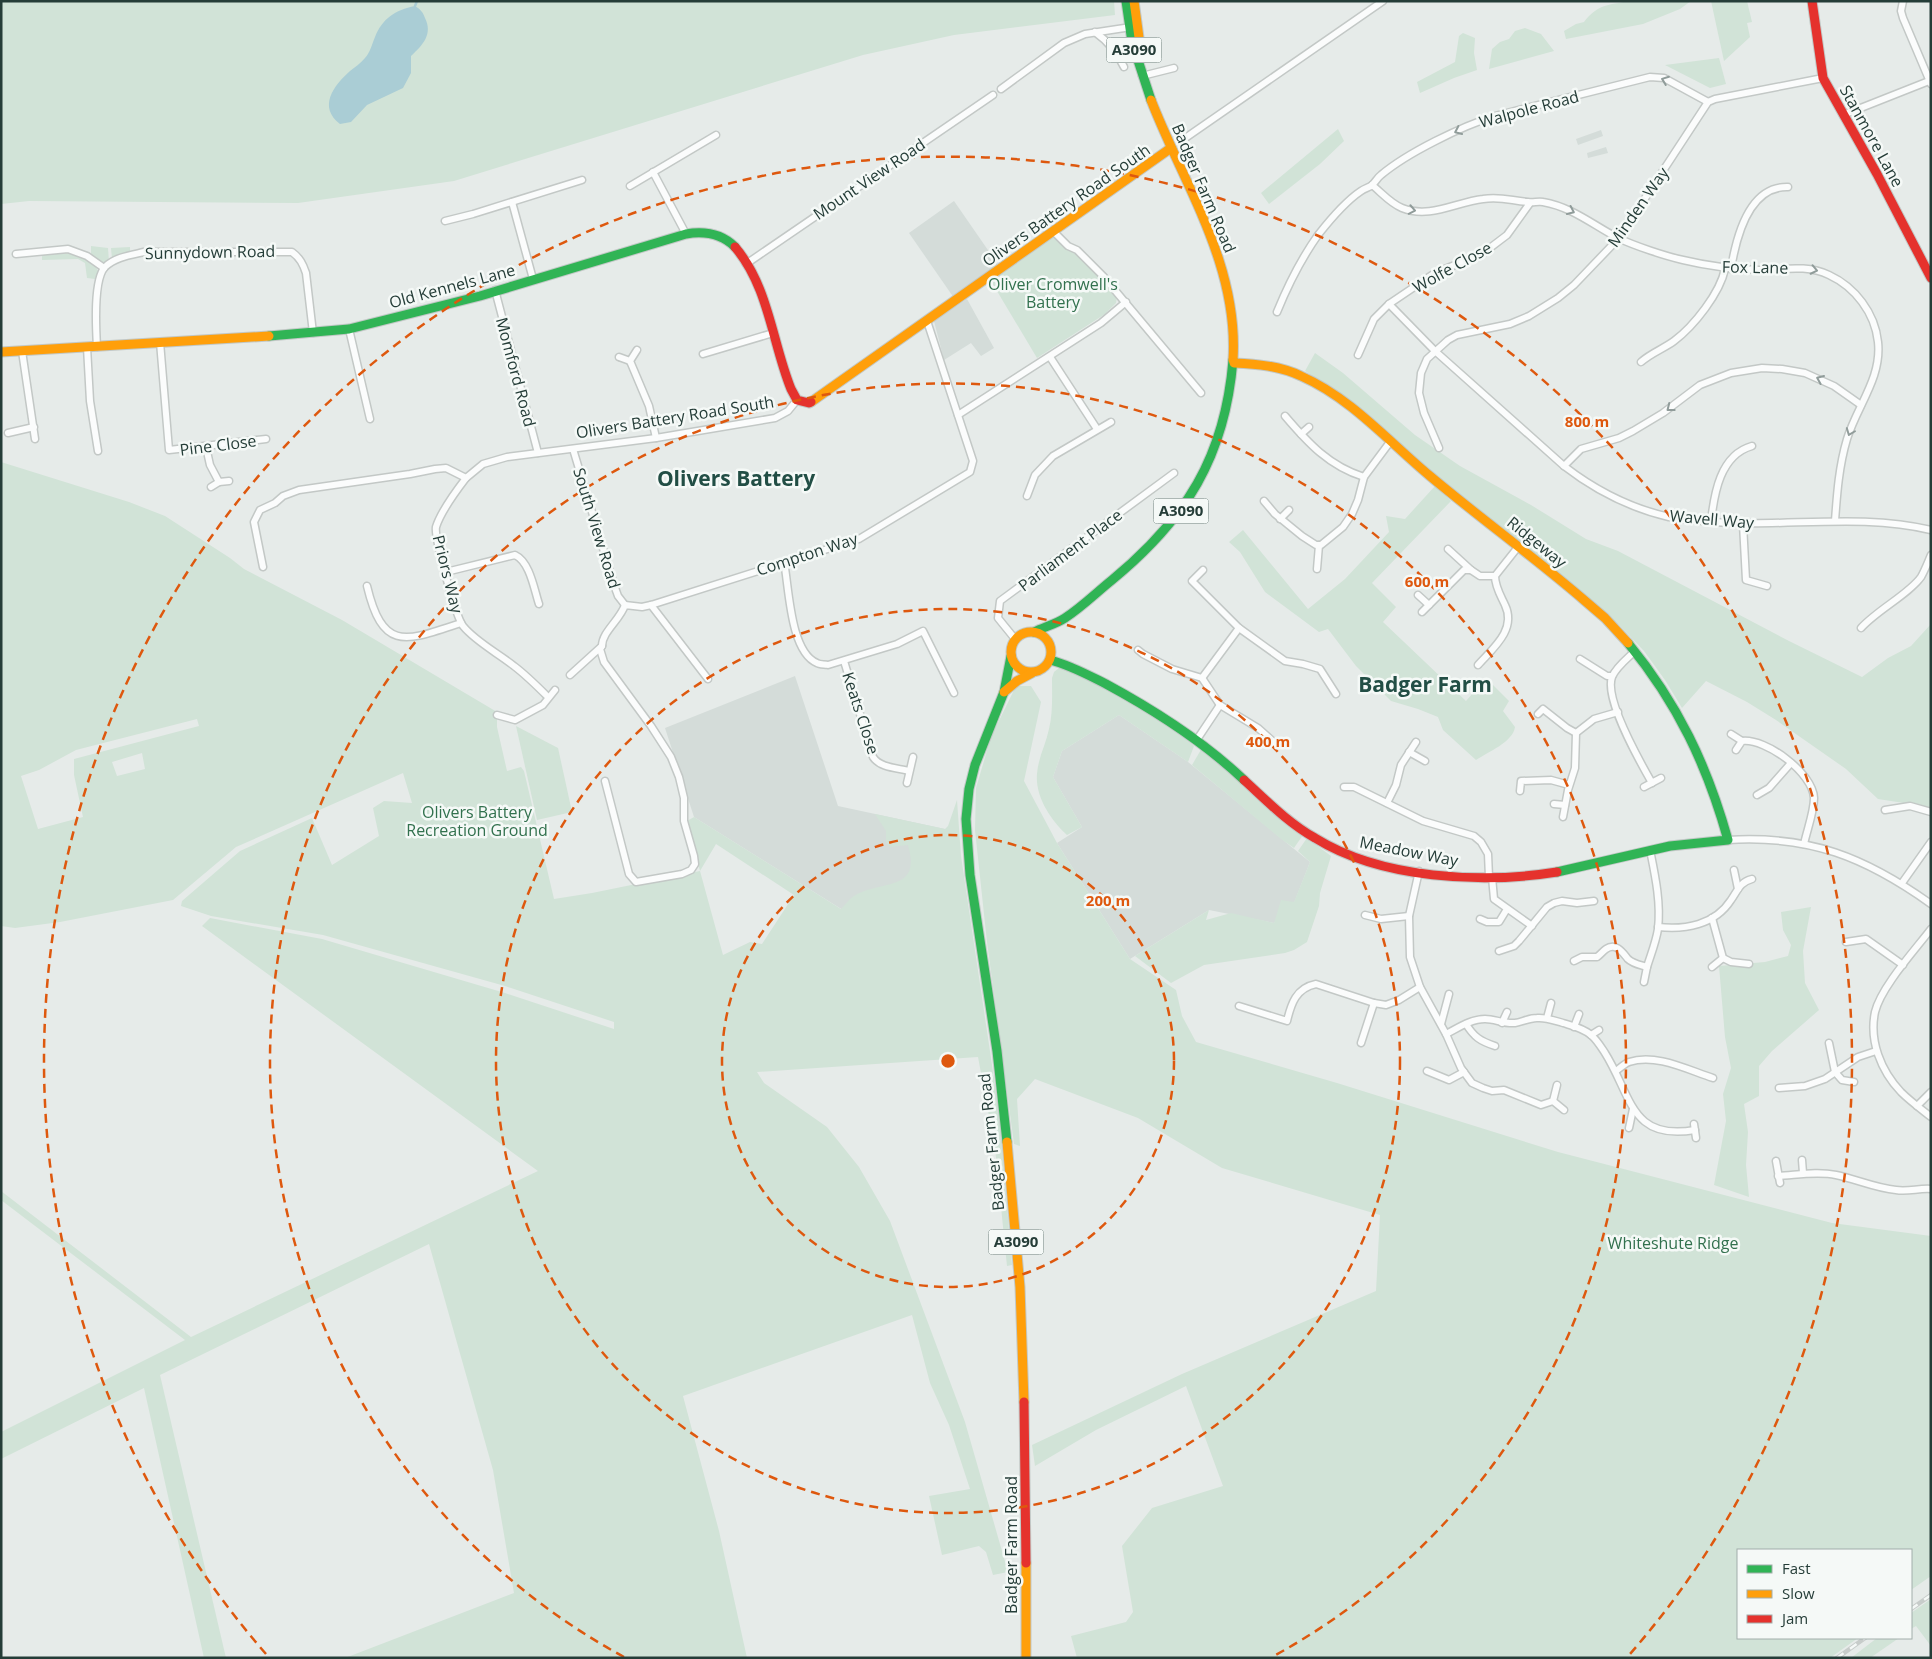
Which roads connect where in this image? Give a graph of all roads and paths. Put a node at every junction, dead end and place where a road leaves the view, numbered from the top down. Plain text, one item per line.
1 (1126, 1) edge
2 (1134, 1) edge
3 (1383, 1) edge
4 (1812, 1) edge
5 (1903, 1) edge
6 (1130, 28) junction
7 (1096, 32) junction
8 (1124, 66) dead end
9 (1174, 68) dead end
10 (1143, 76) junction
11 (1823, 78) junction
12 (1930, 83) edge
13 (1001, 89) dead end
14 (993, 96) dead end
15 (1708, 102) junction
16 (1843, 115) junction
17 (716, 135) dead end
18 (1171, 148) junction
19 (1184, 150) dead end
20 (653, 172) junction
21 (582, 180) dead end
22 (1372, 185) junction
23 (630, 186) dead end
24 (1788, 187) dead end
25 (512, 202) junction
26 (1530, 203) junction
27 (445, 221) dead end
28 (1054, 232) junction
29 (686, 234) junction
30 (1619, 238) junction
31 (16, 254) dead end
32 (746, 264) junction
33 (104, 268) junction
34 (1728, 269) junction
35 (1931, 278) edge
36 (533, 279) junction
37 (495, 290) junction
38 (1126, 302) junction
39 (1389, 304) junction
40 (1277, 312) dead end
41 (927, 321) junction
42 (349, 329) junction
43 (313, 333) junction
44 (773, 333) junction
45 (160, 342) junction
46 (87, 347) junction
47 (97, 347) junction
48 (637, 350) dead end
49 (22, 351) junction
50 (1435, 351) junction
51 (1, 352) edge
52 (703, 354) dead end
53 (1358, 355) dead end
54 (619, 357) dead end
55 (1050, 357) junction
56 (630, 361) junction
57 (1641, 362) dead end
58 (1234, 363) junction
59 (1201, 393) dead end
60 (797, 400) junction
61 (1861, 406) junction
62 (958, 415) junction
63 (1284, 416) dead end
64 (370, 419) dead end
65 (1111, 422) dead end
66 (34, 427) junction
67 (1309, 427) dead end
68 (1097, 429) junction
69 (8, 433) dead end
70 (1301, 434) junction
71 (656, 438) junction
72 (36, 439) dead end
73 (266, 439) dead end
74 (1390, 442) junction
75 (1752, 446) dead end
76 (206, 447) junction
77 (1440, 448) dead end
78 (573, 449) junction
79 (98, 451) dead end
80 (538, 453) junction
81 (1564, 466) junction
82 (1174, 473) dead end
83 (466, 478) junction
84 (1364, 478) junction
85 (229, 481) dead end
86 (219, 482) junction
87 (211, 487) dead end
88 (1027, 496) dead end
89 (1264, 501) dead end
90 (1289, 510) dead end
91 (1280, 518) junction
92 (1835, 521) junction
93 (1711, 522) junction
94 (1743, 524) junction
95 (1931, 530) edge
96 (1319, 545) junction
97 (1518, 547) junction
98 (1448, 549) dead end
99 (1931, 555) edge
100 (784, 562) junction
101 (263, 567) dead end
102 (1317, 569) dead end
103 (1203, 570) dead end
104 (1471, 570) junction
105 (446, 572) junction
106 (1495, 576) junction
107 (367, 586) dead end
108 (1767, 586) dead end
109 (1418, 595) dead end
110 (539, 604) dead end
111 (625, 605) junction
112 (651, 605) junction
113 (1429, 605) junction
114 (1422, 612) dead end
115 (1065, 618) junction
116 (460, 623) junction
117 (1239, 628) junction
118 (1861, 628) dead end
119 (1034, 632) junction
120 (1015, 639) junction
121 (1048, 640) junction
122 (602, 646) junction
123 (1138, 650) dead end
124 (1635, 651) junction
125 (1011, 656) junction
126 (1580, 659) dead end
127 (1050, 660) junction
128 (844, 661) junction
129 (1478, 665) dead end
130 (1032, 673) junction
131 (570, 675) dead end
132 (1612, 676) junction
133 (1202, 678) junction
134 (708, 679) dead end
135 (555, 690) dead end
136 (1004, 692) junction
137 (954, 693) dead end
138 (1336, 694) dead end
139 (548, 697) junction
140 (1220, 705) junction
141 (1618, 712) junction
142 (1538, 714) dead end
143 (497, 715) dead end
144 (1576, 733) junction
145 (1731, 734) dead end
146 (1196, 740) junction
147 (1742, 741) junction
148 (1416, 742) dead end
149 (1277, 745) dead end
150 (1736, 750) dead end
151 (1409, 752) junction
152 (913, 757) dead end
153 (1425, 761) dead end
154 (1791, 763) junction
155 (909, 770) junction
156 (1661, 778) dead end
157 (605, 780) dead end
158 (907, 783) dead end
159 (1652, 783) junction
160 (1569, 785) junction
161 (1344, 787) dead end
162 (1644, 787) dead end
163 (1520, 791) dead end
164 (1757, 795) dead end
165 (1387, 802) junction
166 (1554, 804) dead end
167 (1565, 805) junction
168 (1885, 810) dead end
169 (1931, 812) edge
170 (1563, 817) dead end
171 (1728, 840) junction
172 (1931, 842) edge
173 (1804, 844) junction
174 (1650, 850) junction
175 (1734, 870) dead end
176 (1419, 871) junction
177 (1491, 877) junction
178 (1752, 879) dead end
179 (1902, 883) junction
180 (1738, 889) junction
181 (1594, 901) dead end
182 (1931, 904) edge
183 (1506, 909) junction
184 (1365, 915) dead end
185 (1409, 916) junction
186 (1712, 918) junction
187 (1480, 919) dead end
188 (1532, 926) junction
189 (1658, 927) junction
190 (1931, 929) edge
191 (1846, 942) dead end
192 (1499, 951) dead end
193 (1723, 958) junction
194 (1574, 961) dead end
195 (1749, 964) dead end
196 (1903, 965) junction
197 (1647, 967) junction
198 (1712, 967) dead end
199 (1644, 982) dead end
200 (1420, 987) junction
201 (1449, 994) dead end
202 (1374, 1003) junction
203 (1551, 1003) dead end
204 (1239, 1006) dead end
205 (1507, 1012) dead end
206 (1579, 1014) dead end
207 (1547, 1018) junction
208 (1287, 1021) junction
209 (1502, 1023) junction
210 (1294, 1024) dead end
211 (1441, 1024) junction
212 (1466, 1024) junction
213 (1574, 1027) junction
214 (1599, 1030) dead end
215 (1446, 1034) junction
216 (1591, 1035) junction
217 (1829, 1043) dead end
218 (1361, 1044) dead end
219 (1495, 1046) dead end
220 (1876, 1050) junction
221 (1427, 1071) dead end
222 (1616, 1071) junction
223 (1464, 1072) junction
224 (1835, 1072) junction
225 (1713, 1078) dead end
226 (1854, 1082) dead end
227 (1556, 1086) dead end
228 (1778, 1088) dead end
229 (1931, 1092) edge
230 (1554, 1101) junction
231 (1917, 1106) junction
232 (1564, 1110) dead end
233 (1633, 1110) junction
234 (1931, 1117) edge
235 (1629, 1128) dead end
236 (1696, 1138) dead end
237 (1802, 1160) dead end
238 (1776, 1161) dead end
239 (1803, 1173) junction
240 (1931, 1189) edge
241 (1026, 1658) edge

1 - 6 street, Badger Farm Road / A3090
2 - 6 street, Badger Farm Road
2 - 10 street, Badger Farm Road / A3090
3 - 19 street
4 - 11 street, Stanmore Lane
5 - 12 street
6 - 7 street
6 - 10 street, Badger Farm Road / A3090
7 - 8 street
7 - 13 street
9 - 10 street
10 - 18 street, Badger Farm Road / A3090
11 - 15 street
11 - 16 street, Stanmore Lane
12 - 16 street
14 - 32 street, Mount View Road
15 -> 22 street, Walpole Road
15 - 30 street, Minden Way
16 - 35 street, Stanmore Lane
17 - 20 street
18 - 28 street, Olivers Battery Road South
18 - 58 street, Badger Farm Road / A3090
20 - 23 street
20 - 29 street
21 - 25 street
22 -> 26 street, Fox Lane
22 - 40 street, Walpole Road
24 - 34 street
25 - 27 street
25 - 36 street
26 -> 30 street, Fox Lane
26 - 39 street, Wolfe Close
28 - 38 street
28 - 41 street, Olivers Battery Road South
29 - 32 street, Old Kennels Lane
29 - 36 street, Old Kennels Lane
30 - 34 street, Fox Lane
30 - 50 street, Minden Way
31 - 33 street
32 - 44 street, Old Kennels Lane
33 - 43 street, Sunnydown Road
33 - 47 street
34 - 57 street
34 -> 61 street, Fox Lane
36 - 37 street, Old Kennels Lane
37 - 42 street, Old Kennels Lane
37 - 80 street, Momford Road
38 - 55 street
38 - 59 street
39 - 50 street, Wavell Way
39 - 53 street, Wolfe Close
41 - 60 street, Olivers Battery Road South
41 - 62 street, Compton Way
42 - 43 street, Old Kennels Lane
42 - 64 street
43 - 45 street, Old Kennels Lane
44 - 52 street
44 - 60 street, Old Kennels Lane
45 - 47 street, Old Kennels Lane
45 - 76 street, Pine Close
46 - 47 street, Old Kennels Lane
46 - 49 street, Old Kennels Lane
46 - 79 street
48 - 56 street
49 - 51 street, Old Kennels Lane
49 - 66 street
50 - 77 street, Minden Way
50 - 81 street, Wavell Way
54 - 56 street
55 - 62 street
55 - 68 street
56 - 71 street
58 - 74 street, Ridgeway
58 - 115 street, Badger Farm Road / A3090
60 - 71 street, Olivers Battery Road South
61 -> 81 street
61 -> 92 street, Fox Lane
62 - 100 street, Compton Way
63 - 70 street
65 - 68 street
66 - 69 street
66 - 72 street
67 - 70 street
68 - 88 street
70 - 84 street
71 - 78 street, Olivers Battery Road South
73 - 76 street, Pine Close
74 - 84 street
74 - 97 street, Ridgeway
75 - 93 street
76 - 86 street
78 - 80 street, Olivers Battery Road South
78 - 111 street, South View Road
80 - 83 street, Olivers Battery Road South
81 - 93 street, Wavell Way
82 - 120 street, Parliament Place
83 - 101 street
83 - 105 street, Priors Way
84 - 96 street
85 - 86 street
86 - 87 street
89 - 91 street
90 - 91 street
91 - 96 street
92 - 94 street, Wavell Way
92 - 95 street, Wavell Way
93 - 94 street, Wavell Way
94 - 108 street
96 - 102 street
97 - 106 street
97 - 124 street, Ridgeway
98 - 104 street
99 - 118 street
100 - 112 street, Compton Way
100 - 128 street
103 - 117 street
104 - 106 street
104 - 113 street
105 - 110 street
105 - 116 street, Priors Way
106 - 129 street
107 - 116 street
109 - 113 street
111 - 112 street, Compton Way
111 - 122 street
112 - 134 street
113 - 114 street
115 - 119 street, Badger Farm Road / A3090
115 - 121 street, Badger Farm Road / A3090
116 - 139 street, Priors Way
117 - 133 street
117 - 138 street
119 - 120 street
119 - 121 street
120 - 125 street
121 - 127 street
122 - 131 street
122 - 157 street
123 - 133 street
124 - 132 street
124 - 171 street, Ridgeway
125 - 130 street
125 - 136 street, Badger Farm Road / A3090
126 - 132 street
127 - 130 street
127 - 146 street, Meadow Way
128 - 137 street
128 - 155 street, Keats Close
130 - 136 street
132 - 141 street
133 - 140 street
135 - 139 street
136 - 241 street, Badger Farm Road / A3090
139 - 143 street
140 - 146 street
140 - 149 street
141 - 144 street
141 - 159 street
142 - 144 street
144 - 160 street
145 - 147 street
146 - 176 street, Meadow Way
147 - 150 street
147 - 154 street
148 - 151 street
151 - 153 street
151 - 165 street
152 - 155 street
154 - 164 street
154 - 173 street
155 - 158 street
156 - 159 street
159 - 162 street
160 - 163 street
160 - 167 street
161 - 165 street
165 - 177 street
166 - 167 street
167 - 170 street
168 - 169 street
171 - 173 street
171 - 174 street, Meadow Way
172 - 179 street
173 - 179 street
174 - 177 street, Meadow Way
174 - 189 street
175 - 180 street
176 - 177 street, Meadow Way
176 - 185 street
177 - 183 street
178 - 180 street
179 - 182 street
180 - 186 street
181 - 188 street
183 - 187 street
183 - 188 street
184 - 185 street
185 - 200 street
186 - 189 street
186 - 193 street
188 - 192 street
189 - 197 street
190 - 196 street
191 - 196 street
193 - 195 street
193 - 198 street
194 - 197 street
196 - 220 street
197 - 199 street
200 - 202 street
200 - 211 street
201 - 211 street
202 - 208 street
202 - 218 street
203 - 207 street
204 - 208 street
205 - 209 street
206 - 213 street
207 - 209 street
207 - 213 street
208 - 210 street
209 - 212 street
211 - 215 street
212 - 215 street
212 - 219 street
213 - 216 street
214 - 216 street
215 - 223 street
216 - 222 street
217 - 224 street
220 - 224 street
220 - 231 street
221 - 223 street
222 - 225 street
222 - 233 street
223 - 230 street
224 - 226 street
224 - 228 street
227 - 230 street
229 - 231 street
230 - 232 street
231 - 234 street
233 - 235 street
233 - 236 street
237 - 239 street
238 - 239 street
239 - 240 street

